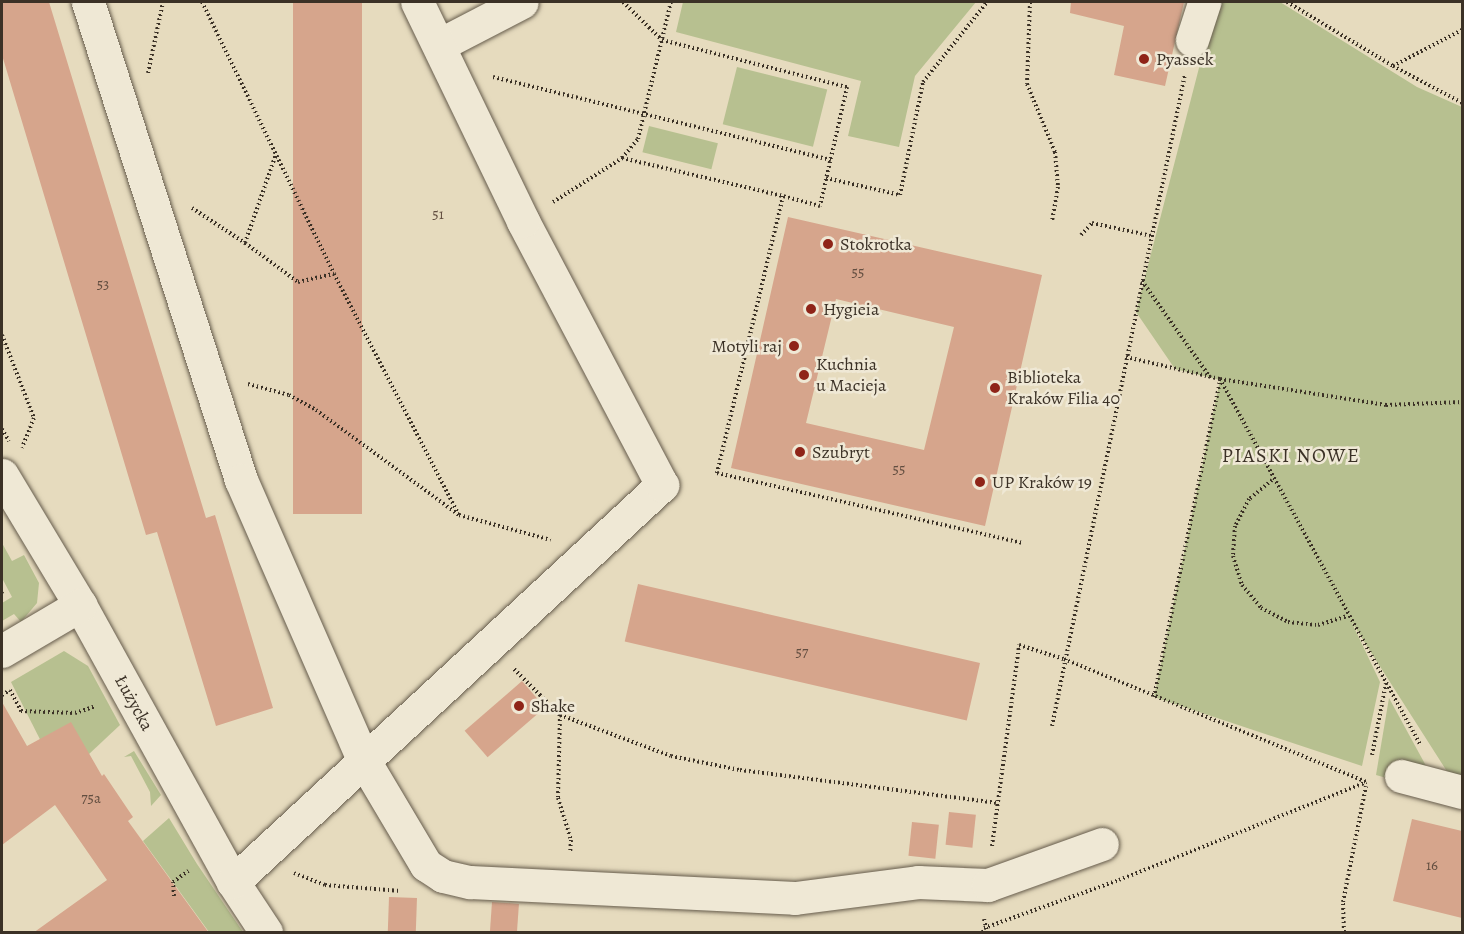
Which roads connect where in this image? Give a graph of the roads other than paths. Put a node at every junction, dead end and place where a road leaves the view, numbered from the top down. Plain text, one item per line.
1 (88, 2) edge
2 (417, 2) edge
3 (522, 2) edge
4 (1204, 2) edge
5 (1192, 40) dead end
6 (443, 56) junction
7 (11, 460) edge
8 (80, 605) junction
9 (2, 651) edge
10 (363, 759) junction
11 (1401, 776) dead end
12 (1462, 792) edge
13 (1102, 844) dead end
14 (232, 882) junction
15 (266, 933) edge

1 - 10 street
2 - 6 street
3 - 6 street
4 - 5 street
6 - 10 street
7 - 8 street, Łużycka
8 - 9 street
8 - 14 street, Łużycka
10 - 13 street
10 - 14 street
11 - 12 street
14 - 15 street, Łużycka

